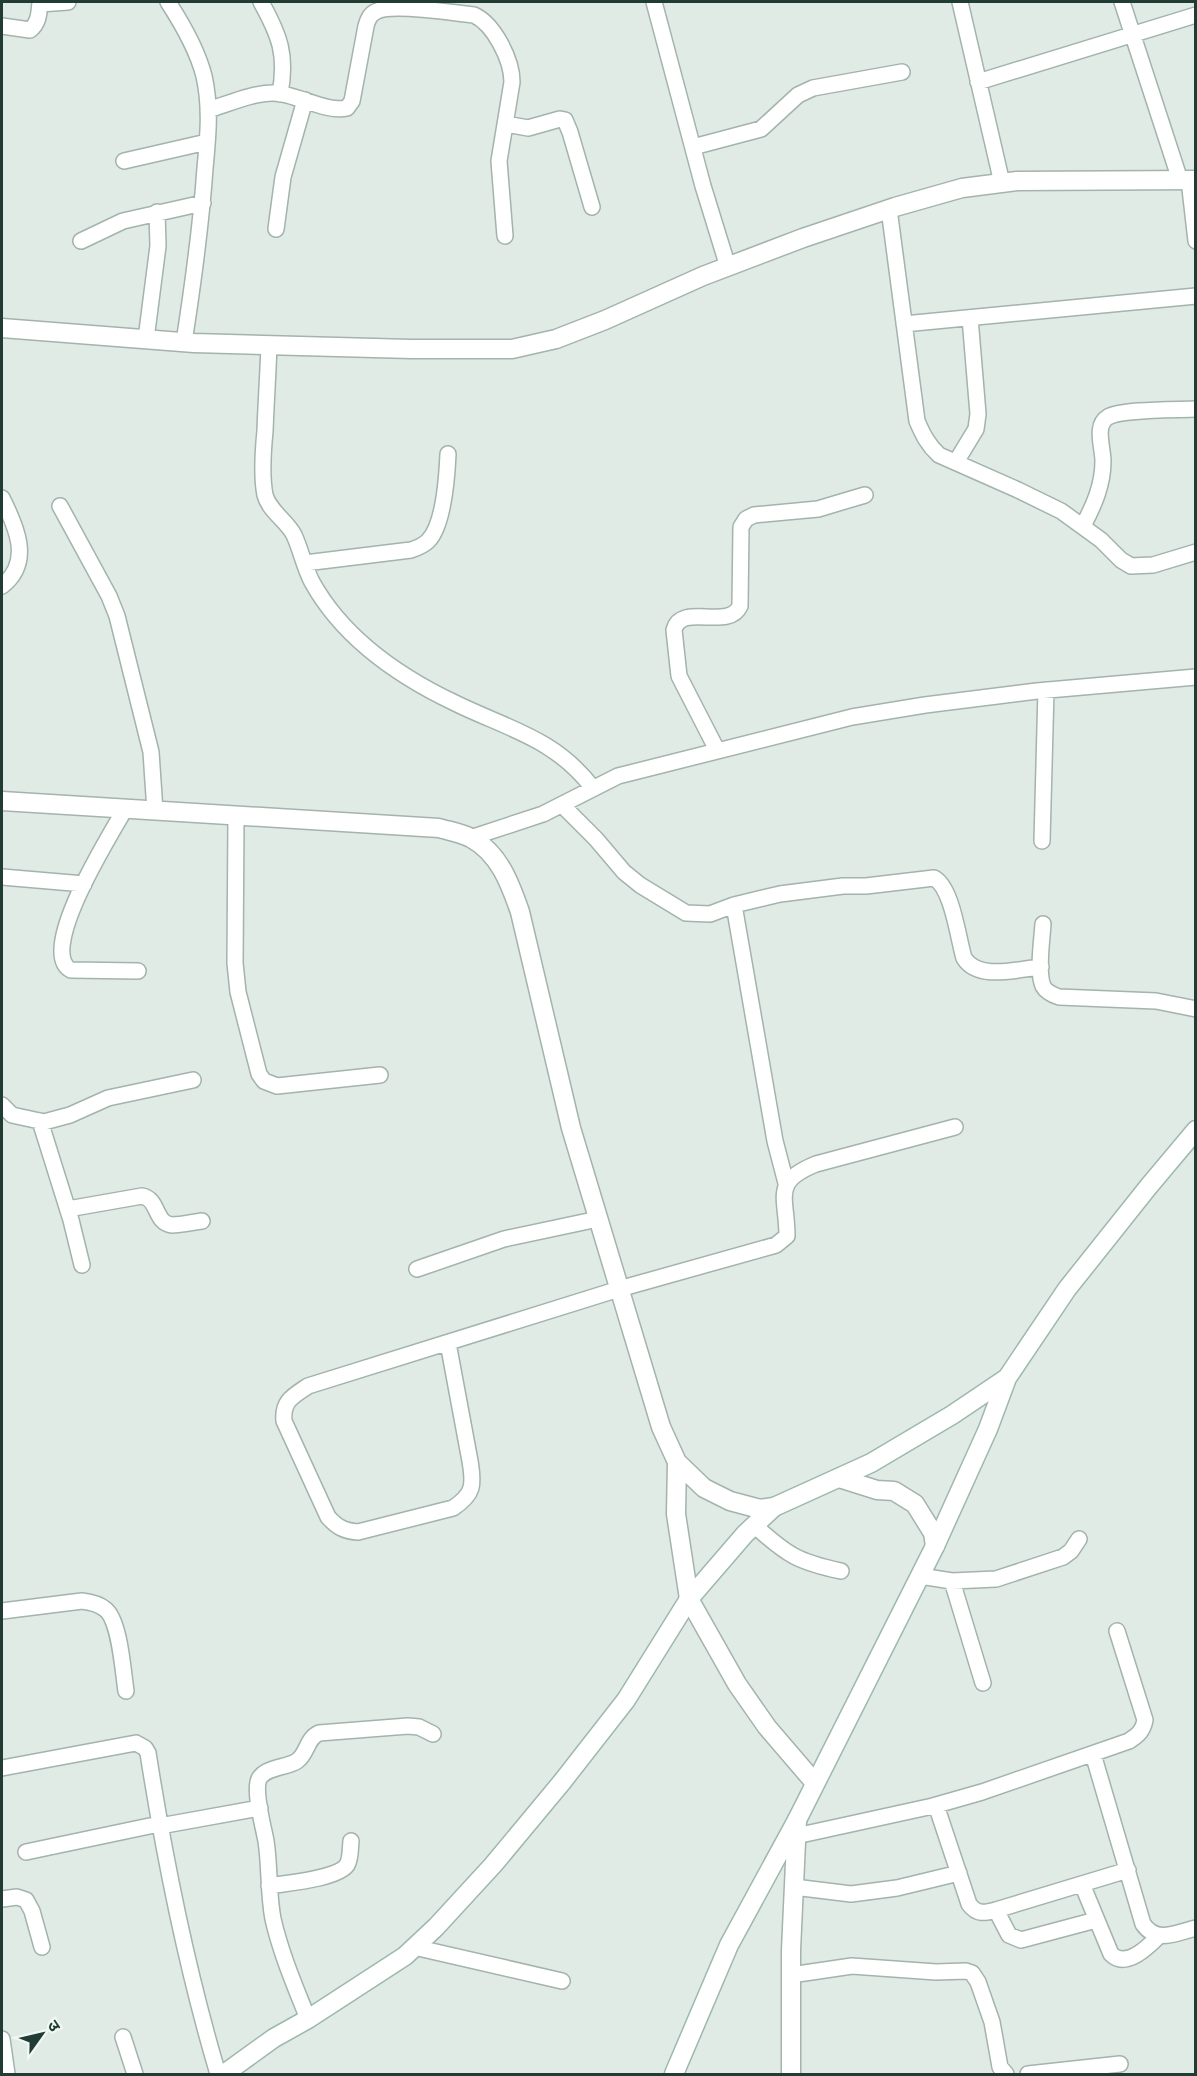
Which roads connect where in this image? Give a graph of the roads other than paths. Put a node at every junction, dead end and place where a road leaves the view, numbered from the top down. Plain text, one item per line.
1 (68, 2) edge
2 (168, 2) edge
3 (261, 2) edge
4 (654, 2) edge
5 (960, 2) edge
6 (1122, 2) edge
7 (40, 3) edge
8 (447, 7) edge
9 (1196, 15) edge
10 (2, 26) edge
11 (1132, 35) junction
12 (902, 72) dead end
13 (978, 82) junction
14 (280, 94) junction
15 (305, 100) junction
16 (208, 110) junction
17 (506, 124) junction
18 (207, 142) junction
19 (693, 147) junction
20 (124, 161) dead end
21 (1188, 180) edge
22 (1002, 183) junction
23 (203, 203) junction
24 (592, 207) dead end
25 (890, 209) junction
26 (157, 212) junction
27 (276, 229) dead end
28 (504, 236) dead end
29 (81, 241) dead end
30 (1196, 241) edge
31 (728, 267) junction
32 (1196, 296) edge
33 (969, 318) junction
34 (904, 324) junction
35 (2, 328) edge
36 (146, 339) junction
37 (184, 342) junction
38 (269, 345) junction
39 (1196, 409) edge
40 (448, 454) dead end
41 (956, 462) junction
42 (865, 495) dead end
43 (2, 498) edge
44 (60, 506) dead end
45 (1083, 526) junction
46 (1196, 552) edge
47 (305, 563) junction
48 (2, 586) edge
49 (1196, 677) edge
50 (1046, 690) junction
51 (717, 750) junction
52 (592, 787) junction
53 (2, 801) edge
54 (562, 805) junction
55 (125, 809) junction
56 (155, 811) junction
57 (236, 816) junction
58 (470, 838) junction
59 (1042, 841) dead end
60 (2, 877) edge
61 (84, 884) junction
62 (734, 905) junction
63 (1043, 924) dead end
64 (1041, 967) junction
65 (138, 971) dead end
66 (1196, 1009) edge
67 (380, 1075) dead end
68 (193, 1080) dead end
69 (2, 1106) edge
70 (40, 1121) junction
71 (955, 1127) dead end
72 (1194, 1133) edge
73 (786, 1183) junction
74 (68, 1209) junction
75 (598, 1219) junction
76 (202, 1221) dead end
77 (82, 1265) dead end
78 (417, 1269) dead end
79 (619, 1288) junction
80 (448, 1342) junction
81 (1007, 1378) junction
82 (677, 1461) junction
83 (839, 1478) junction
84 (774, 1507) junction
85 (754, 1525) junction
86 (1079, 1539) dead end
87 (935, 1546) junction
88 (841, 1571) dead end
89 (920, 1576) junction
90 (952, 1581) junction
91 (689, 1599) junction
92 (2, 1611) edge
93 (1117, 1631) dead end
94 (983, 1683) dead end
95 (126, 1691) dead end
96 (433, 1734) dead end
97 (1094, 1754) junction
98 (2, 1768) edge
99 (815, 1783) junction
100 (936, 1805) junction
101 (260, 1808) junction
102 (160, 1825) junction
103 (797, 1828) junction
104 (351, 1841) dead end
105 (26, 1852) dead end
106 (1128, 1870) junction
107 (959, 1874) junction
108 (1082, 1884) junction
109 (269, 1886) junction
110 (794, 1887) junction
111 (2, 1899) edge
112 (996, 1910) junction
113 (1096, 1920) junction
114 (1196, 1928) edge
115 (1159, 1936) junction
116 (42, 1947) dead end
117 (414, 1947) junction
118 (792, 1975) junction
119 (561, 1981) dead end
120 (308, 2019) junction
121 (123, 2037) dead end
122 (2, 2039) edge
123 (1120, 2064) dead end
124 (226, 2073) edge
125 (7, 2074) edge
126 (135, 2074) edge
127 (674, 2074) edge
128 (791, 2074) edge
129 (1006, 2074) edge
130 (1028, 2074) edge

1 - 7 street
2 - 16 street
3 - 14 street
4 - 19 street
5 - 13 street
6 - 11 street
7 - 10 street
8 - 15 street
8 - 17 street
9 - 11 street
11 - 13 street
11 - 21 street
12 - 19 street
13 - 22 street
14 - 15 street
14 - 16 street
15 - 27 street
16 - 18 street
17 - 24 street
17 - 28 street
18 - 20 street
18 - 23 street
19 - 31 street
21 - 22 street
21 - 30 street
22 - 25 street
23 - 26 street
23 - 37 street
25 - 31 street
25 - 34 street
26 - 29 street
26 - 36 street
31 - 38 street
32 - 33 street
33 - 34 street
33 - 41 street
34 - 41 street
35 - 36 street
36 - 37 street
37 - 38 street
38 - 47 street
39 - 45 street
40 - 47 street
41 - 45 street
42 - 51 street
43 - 48 street
44 - 56 street
45 - 46 street
47 - 52 street
49 - 50 street
50 - 51 street
50 - 59 street
51 - 52 street
52 - 54 street
53 - 55 street
54 - 58 street
54 - 62 street
55 - 56 street
55 - 61 street
56 - 57 street
57 - 58 street
57 - 67 street
58 - 75 street
60 - 61 street
61 - 65 street
62 - 64 street
62 - 73 street
63 - 64 street
64 - 66 street
68 - 70 street
69 - 70 street
70 - 74 street
71 - 73 street
72 - 81 street
73 - 79 street
74 - 76 street
74 - 77 street
75 - 78 street
75 - 79 street
79 - 80 street
79 - 82 street
80 - 80 street
81 - 83 street
81 - 87 street
82 - 84 street
82 - 91 street
83 - 84 street
83 - 87 street
84 - 85 street
85 - 88 street
85 - 91 street
86 - 90 street
87 - 89 street
89 - 90 street
89 - 99 street
90 - 94 street
91 - 99 street
91 - 117 street
92 - 95 street
93 - 97 street
96 - 101 street
97 - 100 street
97 - 106 street
98 - 102 street
99 - 103 street
100 - 103 street
100 - 107 street
101 - 102 street
101 - 109 street
102 - 105 street
102 - 124 street
103 - 110 street
103 - 127 street
104 - 109 street
106 - 108 street
106 - 115 street
107 - 110 street
107 - 112 street
108 - 112 street
108 - 113 street
109 - 120 street
110 - 118 street
111 - 116 street
112 - 113 street
113 - 115 street
114 - 115 street
117 - 119 street
117 - 120 street
118 - 128 street
118 - 129 street
120 - 124 street
121 - 126 street
122 - 125 street
123 - 130 street

